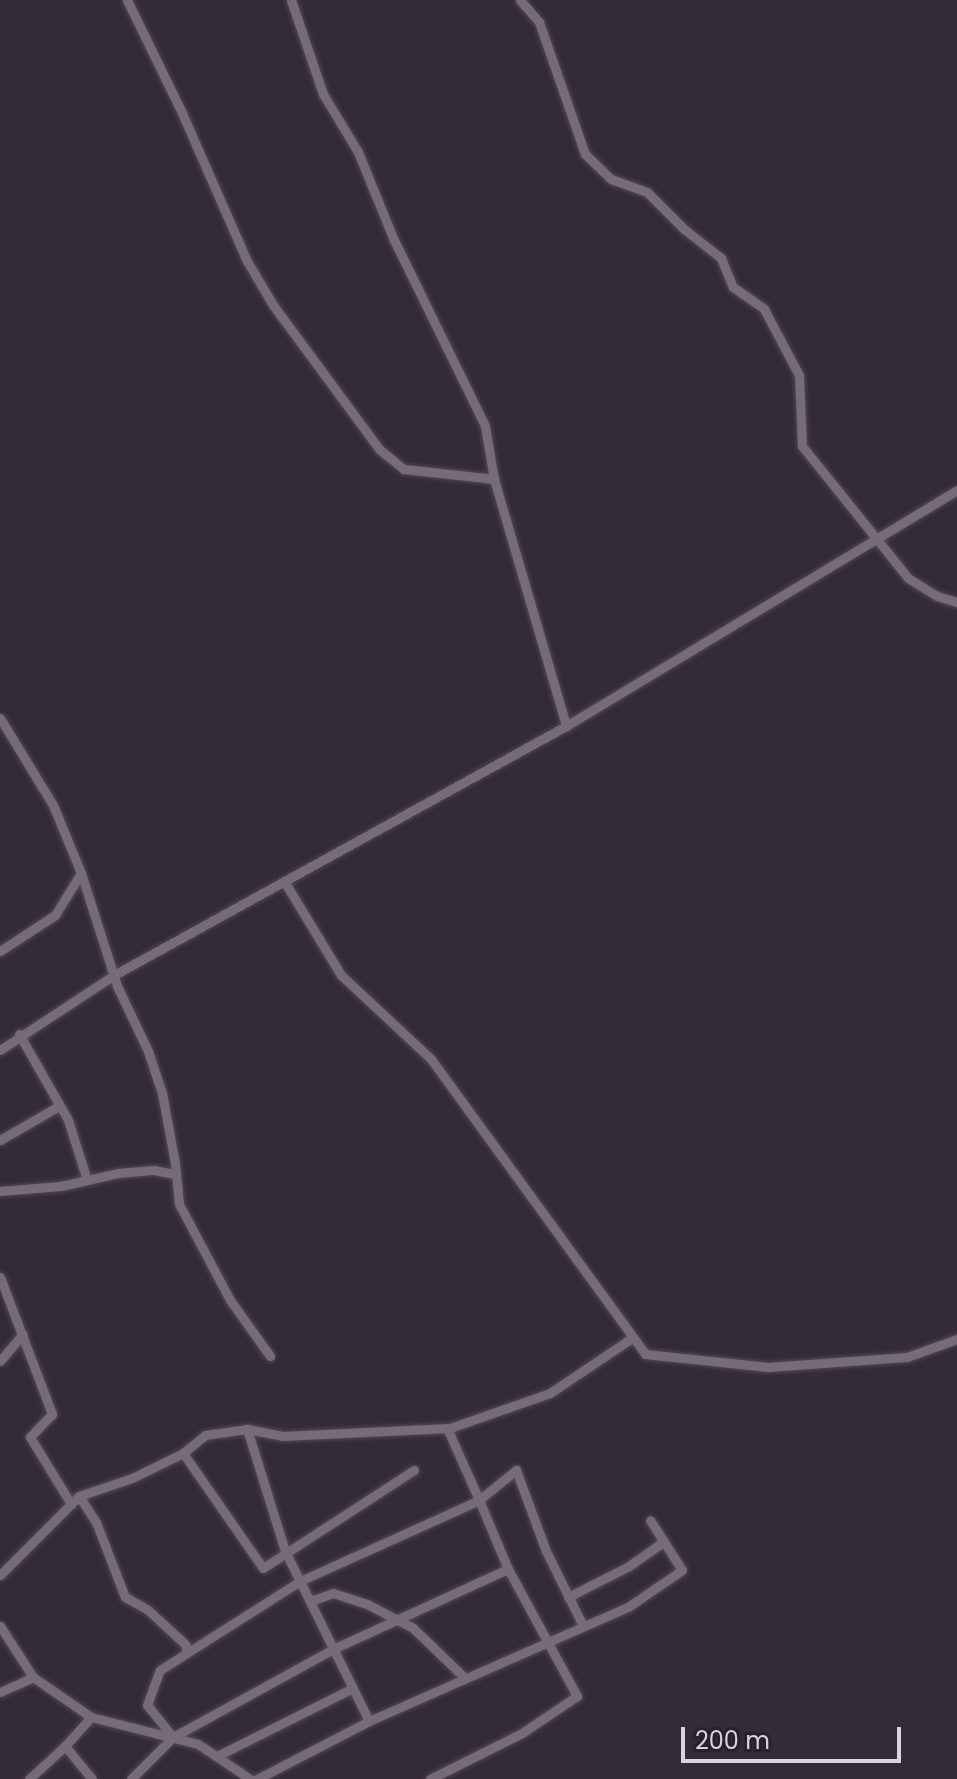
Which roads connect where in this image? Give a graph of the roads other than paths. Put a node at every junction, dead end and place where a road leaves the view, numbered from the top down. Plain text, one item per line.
1 (127, 0) edge
2 (291, 0) edge
3 (520, 0) edge
4 (494, 479) junction
5 (957, 490) edge
6 (878, 538) junction
7 (957, 602) edge
8 (0, 718) edge
9 (566, 726) junction
10 (81, 873) junction
11 (284, 881) junction
12 (0, 951) edge
13 (114, 975) junction
14 (19, 1034) junction
15 (0, 1050) edge
16 (59, 1106) junction
17 (0, 1140) edge
18 (174, 1174) junction
19 (87, 1180) junction
20 (0, 1191) edge
21 (0, 1277) edge
22 (23, 1334) junction
23 (632, 1338) junction
24 (957, 1339) edge
25 (270, 1356) dead end
26 (0, 1361) edge
27 (447, 1428) junction
28 (247, 1429) junction
29 (183, 1453) junction
30 (414, 1470) dead end
31 (75, 1500) junction
32 (479, 1500) junction
33 (650, 1520) dead end
34 (663, 1542) junction
35 (285, 1551) junction
36 (508, 1569) junction
37 (0, 1575) edge
38 (300, 1581) junction
39 (568, 1597) junction
40 (310, 1601) junction
41 (396, 1620) junction
42 (0, 1626) edge
43 (583, 1626) junction
44 (548, 1643) junction
45 (333, 1649) junction
46 (187, 1653) junction
47 (33, 1677) junction
48 (465, 1678) junction
49 (353, 1688) junction
50 (0, 1692) edge
51 (91, 1717) junction
52 (369, 1721) junction
53 (173, 1737) junction
54 (65, 1746) junction
55 (217, 1756) junction
56 (29, 1779) edge
57 (92, 1779) edge
58 (131, 1779) edge
59 (250, 1779) edge
60 (257, 1779) edge
61 (430, 1779) edge

1 - 4 street
2 - 4 street
3 - 6 street
4 - 9 street
5 - 6 street
6 - 7 street
6 - 9 street
8 - 10 street
9 - 11 street
10 - 12 street
10 - 13 street
11 - 13 street
11 - 23 street
13 - 14 street
13 - 18 street
14 - 15 street
14 - 16 street
16 - 17 street
16 - 19 street
18 - 19 street
18 - 25 street
19 - 20 street
21 - 22 street
22 - 26 street
22 - 31 street
23 - 24 street
23 - 27 street
27 - 28 street
27 - 32 street
28 - 29 street
28 - 35 street
29 - 31 street
29 - 35 street
30 - 35 street
31 - 37 street
31 - 46 street
32 - 36 street
32 - 38 street
32 - 39 street
33 - 34 street
34 - 39 street
34 - 43 street
35 - 38 street
36 - 41 street
36 - 44 street
38 - 40 street
38 - 46 street
39 - 43 street
40 - 41 street
40 - 45 street
41 - 45 street
41 - 48 street
42 - 47 street
43 - 44 street
44 - 48 street
44 - 61 street
45 - 49 street
45 - 53 street
46 - 53 street
47 - 50 street
47 - 51 street
48 - 52 street
49 - 52 street
49 - 55 street
51 - 53 street
51 - 54 street
52 - 60 street
53 - 55 street
53 - 58 street
54 - 56 street
54 - 57 street
55 - 59 street

